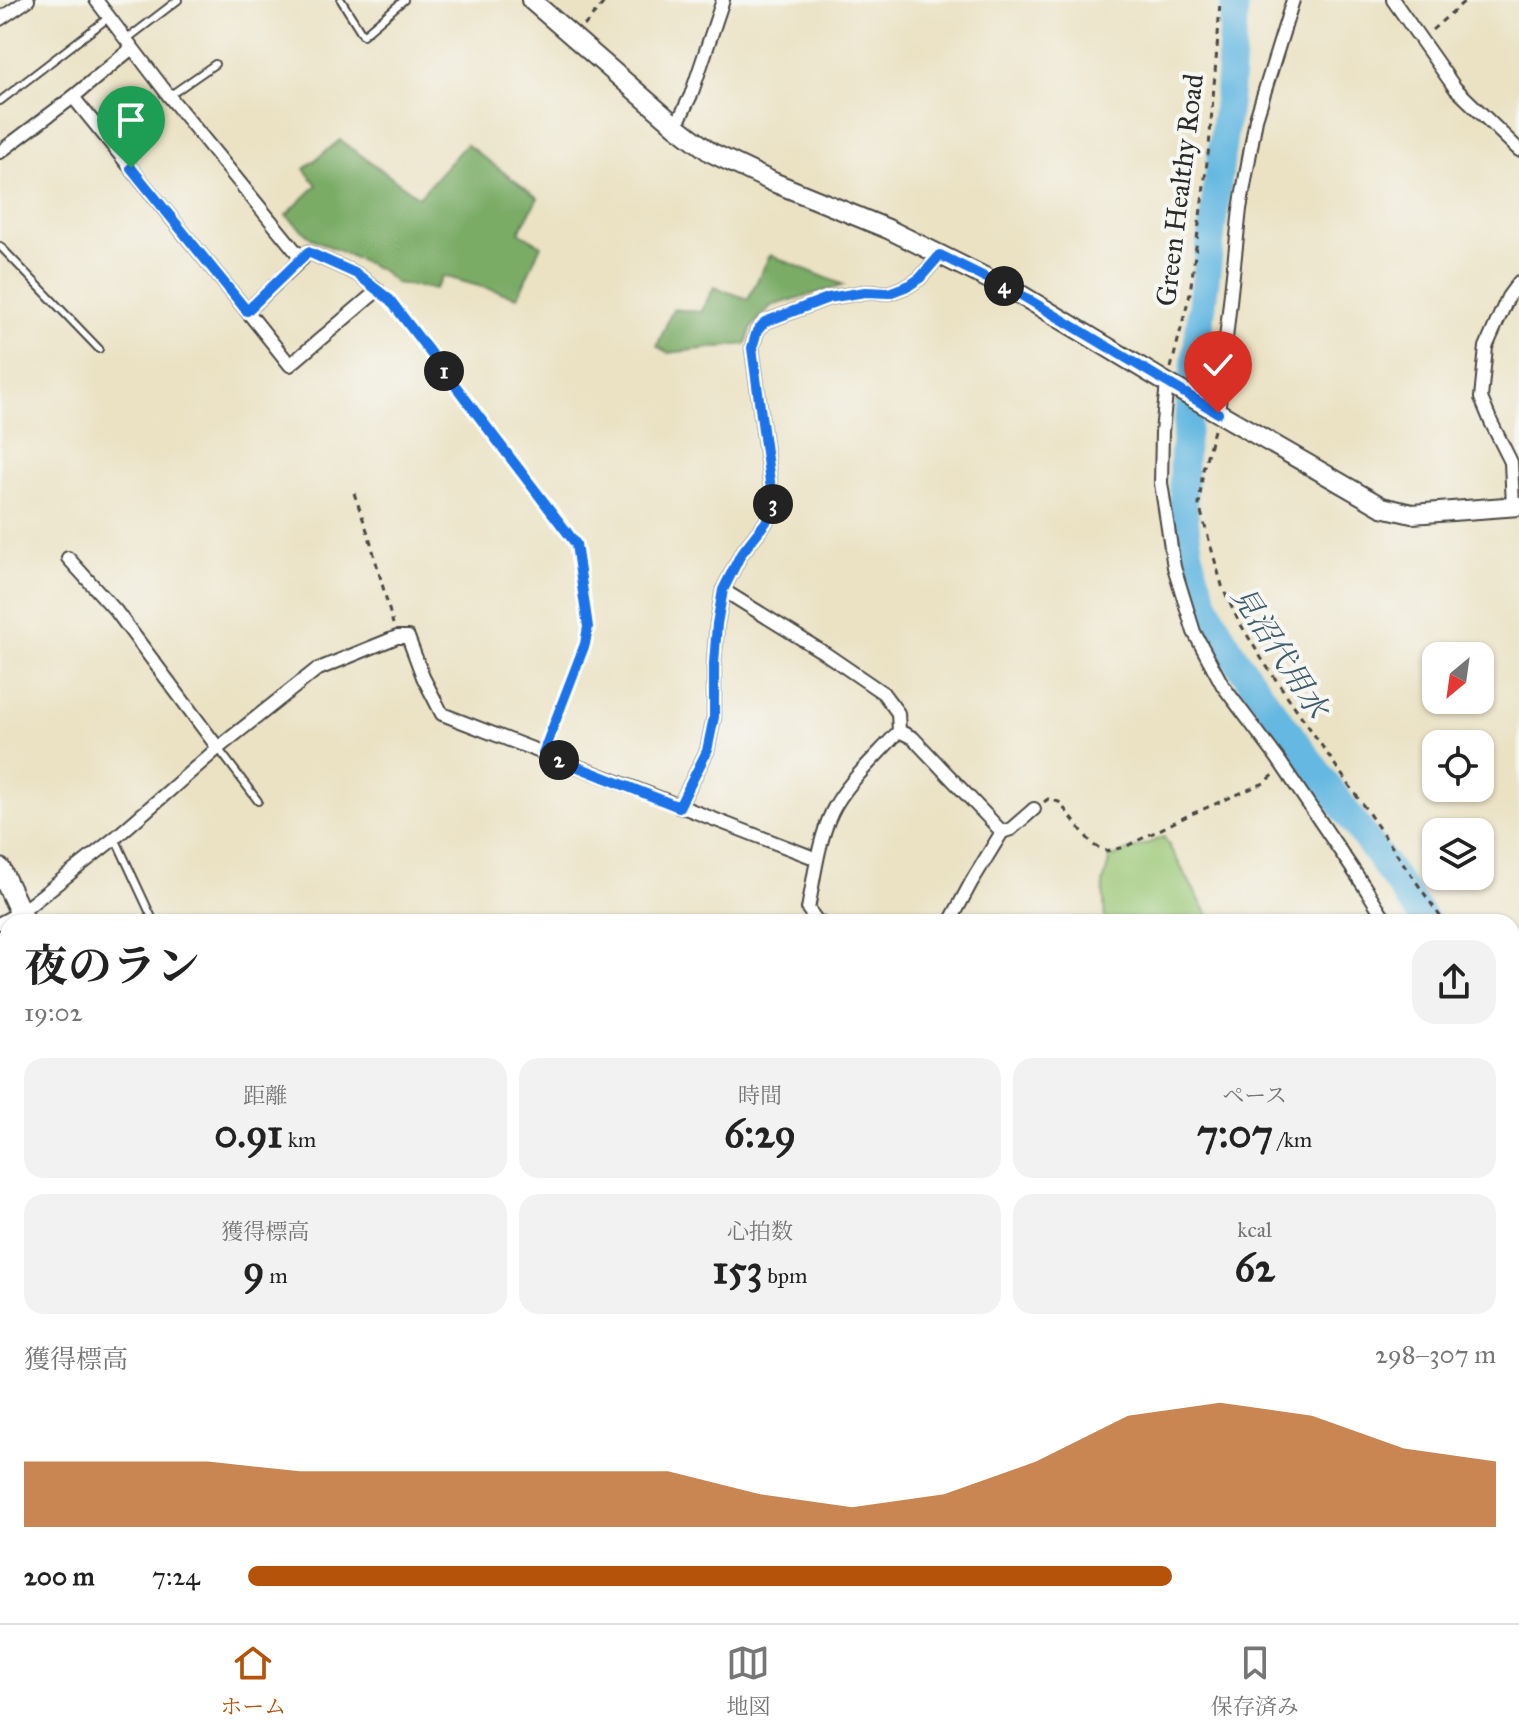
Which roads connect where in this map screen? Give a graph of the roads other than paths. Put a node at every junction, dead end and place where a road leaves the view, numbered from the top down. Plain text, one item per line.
1 (28, 0) edge
2 (96, 0) edge
3 (178, 0) edge
4 (341, 0) edge
5 (404, 0) edge
6 (531, 0) edge
7 (723, 0) edge
8 (1293, 0) edge
9 (1393, 0) edge
10 (109, 18) junction
11 (0, 19) edge
12 (129, 44) junction
13 (215, 64) dead end
14 (169, 96) junction
15 (73, 97) junction
16 (0, 101) edge
17 (676, 126) junction
18 (1519, 150) edge
19 (0, 152) edge
20 (0, 246) edge
21 (940, 255) junction
22 (302, 259) junction
23 (1519, 282) edge
24 (247, 311) junction
25 (99, 349) dead end
26 (1170, 385) junction
27 (1214, 410) junction
28 (1517, 508) edge
29 (68, 558) dead end
30 (723, 590) junction
31 (588, 627) road end
32 (899, 731) junction
33 (218, 748) junction
34 (543, 753) junction
35 (258, 801) dead end
36 (679, 807) junction
37 (1034, 809) road end
38 (1002, 832) junction
39 (115, 838) junction
40 (817, 859) junction
41 (0, 869) edge
42 (22, 914) edge
43 (26, 914) edge
44 (150, 914) edge
45 (812, 914) edge
46 (954, 914) edge
47 (1382, 914) edge

1 - 11 street
2 - 10 street
3 - 12 lane
4 - 5 lane
6 - 17 street
7 - 17 street
8 - 27 street
9 - 18 street
10 - 12 street
10 - 16 lane
12 - 14 street
12 - 15 street
13 - 14 lane
14 - 22 street
15 - 19 street
15 - 24 street
17 - 21 street
20 - 25 lane
21 - 26 street
21 - 30 street
22 - 24 street
22 - 24 street
23 - 28 street
26 - 27 street
26 - 47 street
27 - 28 street
29 - 33 street
30 - 32 street
30 - 36 street
31 - 34 lane
32 - 38 street
32 - 40 street
33 - 34 street
33 - 35 lane
33 - 39 street
34 - 36 street
36 - 40 street
37 - 38 street
38 - 46 street
39 - 43 street
39 - 44 lane
40 - 45 street
41 - 42 main road

